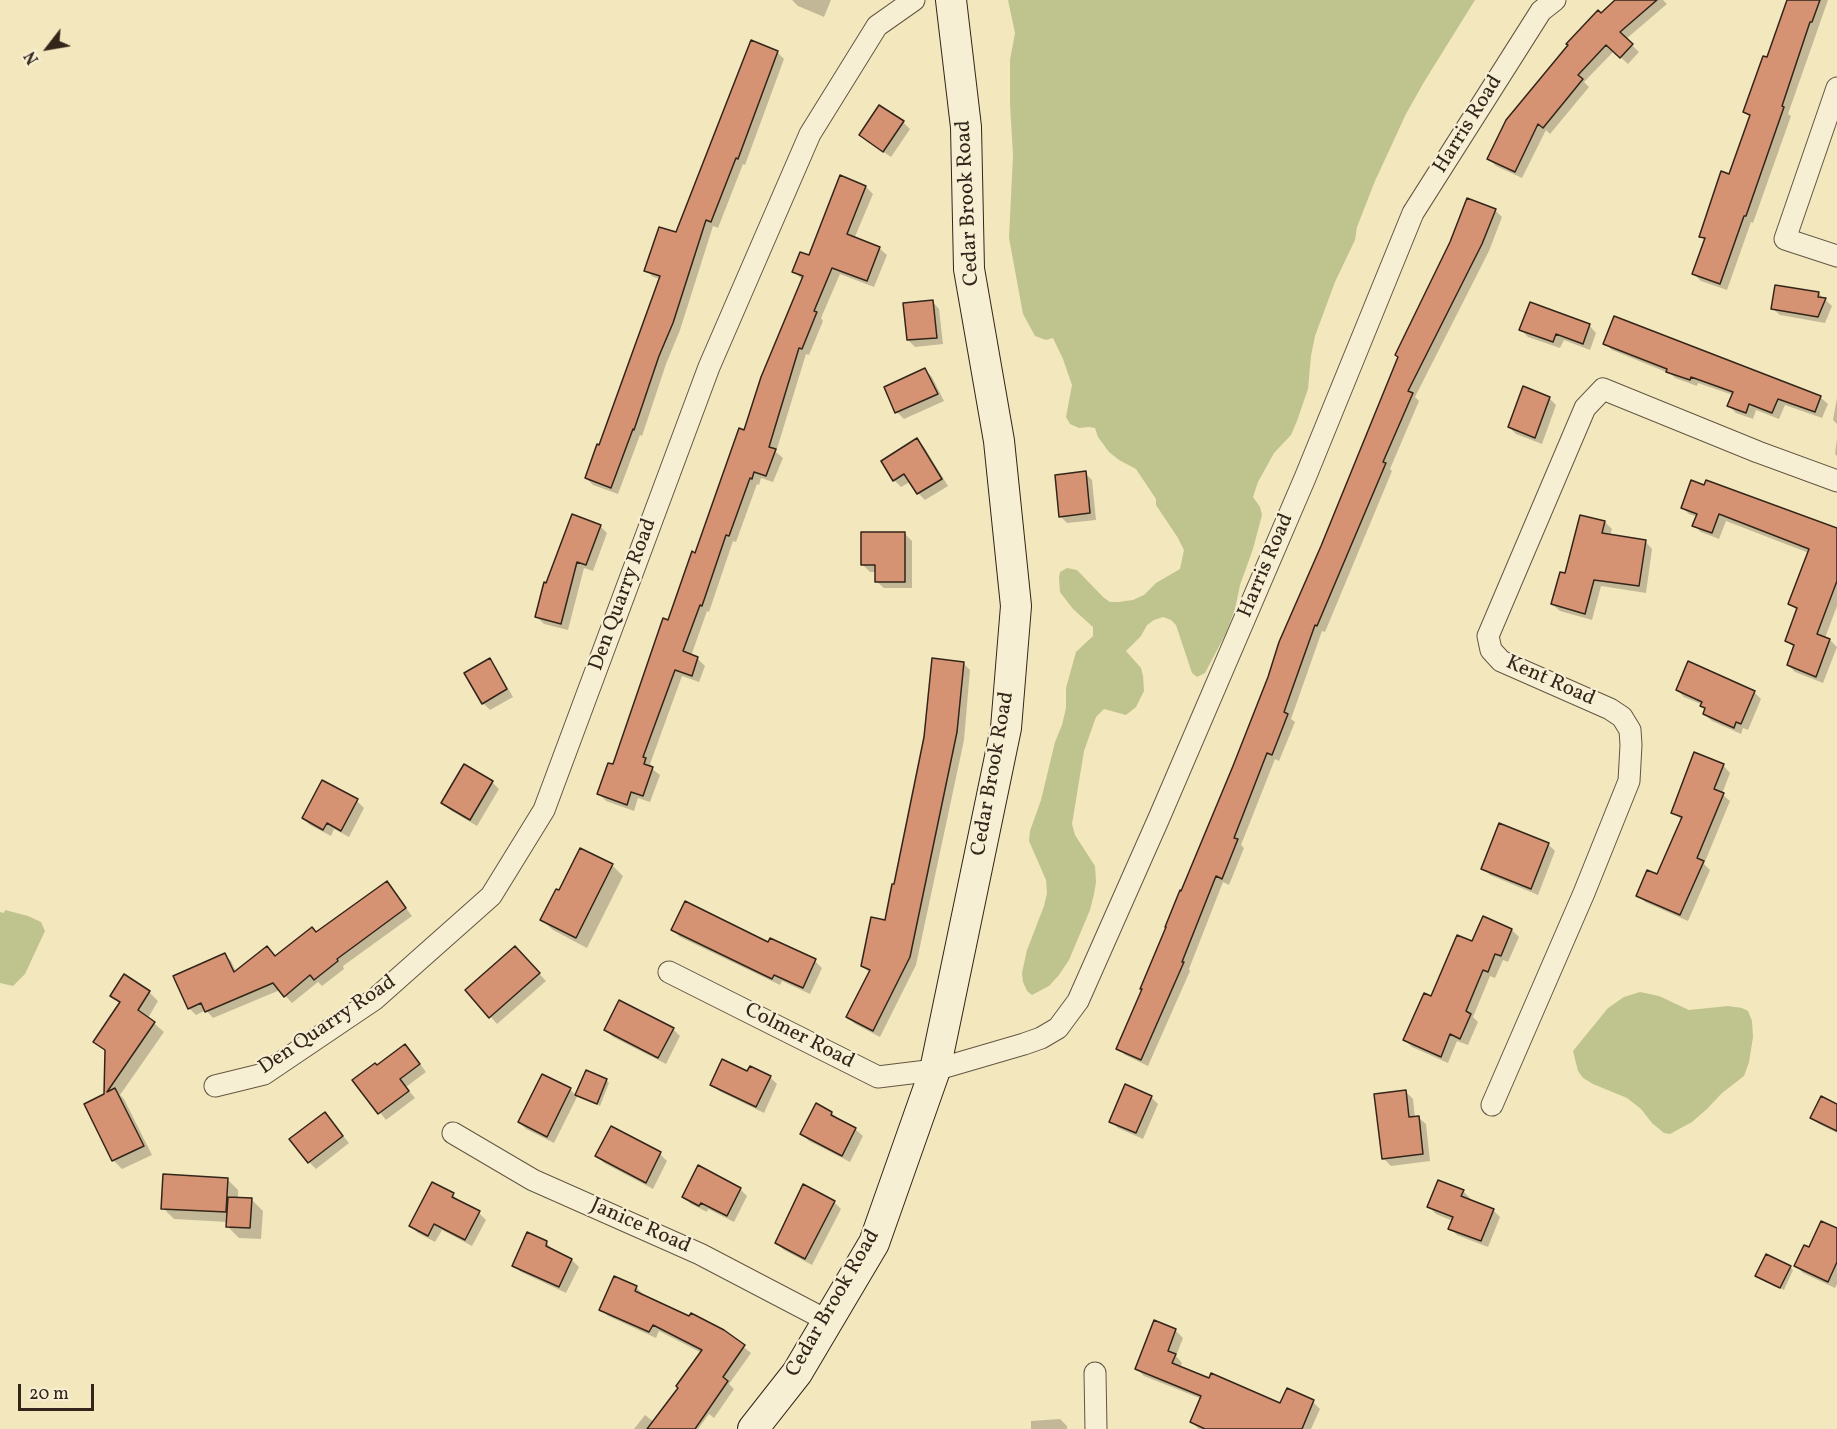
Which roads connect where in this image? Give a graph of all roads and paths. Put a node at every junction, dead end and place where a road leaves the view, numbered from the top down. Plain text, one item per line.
1 (915, 0) edge
2 (951, 0) edge
3 (1555, 0) edge
4 (1837, 88) edge
5 (1837, 256) edge
6 (1837, 481) edge
7 (669, 972) dead end
8 (935, 1070) junction
9 (215, 1086) dead end
10 (1491, 1105) dead end
11 (453, 1133) dead end
12 (828, 1321) junction
13 (1095, 1373) dead end
14 (753, 1429) edge
15 (1096, 1429) edge

1 - 9 street, Den Quarry Road
2 - 8 street, Cedar Brook Road
3 - 8 street, Harris Road
4 - 5 street
6 - 10 street, Kent Road
7 - 8 street, Colmer Road
8 - 12 street, Cedar Brook Road
11 - 12 street, Janice Road
12 - 14 street, Cedar Brook Road
13 - 15 street

